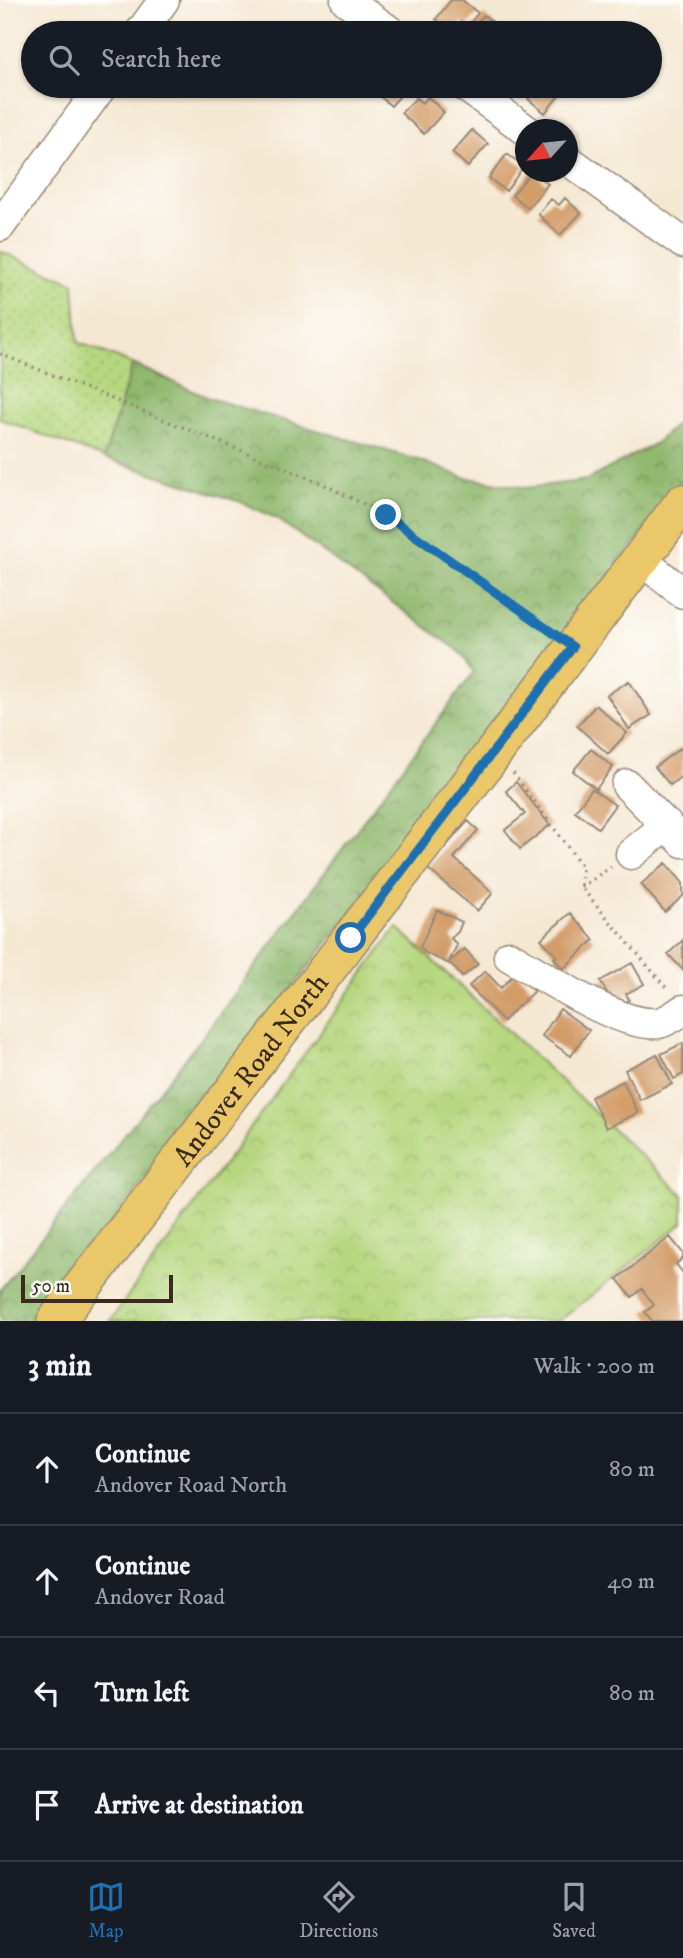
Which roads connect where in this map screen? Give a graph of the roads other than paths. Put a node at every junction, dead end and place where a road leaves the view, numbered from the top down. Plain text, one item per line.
1 (164, 0) edge
2 (346, 0) edge
3 (149, 21) edge
4 (375, 21) edge
5 (93, 98) edge
6 (482, 98) edge
7 (515, 122) edge
8 (578, 167) edge
9 (0, 226) edge
10 (683, 243) edge
11 (683, 503) edge
12 (640, 559) junction
13 (683, 593) edge
14 (627, 785) dead end
15 (675, 833) edge
16 (631, 854) road end
17 (509, 956) dead end
18 (676, 1001) edge
19 (56, 1321) edge

1 - 3 street
2 - 4 street
5 - 9 street
6 - 7 street
8 - 10 street
11 - 12 main road, Andover Road North
12 - 13 street
12 - 19 main road, Andover Road North
14 - 15 street
15 - 16 street
17 - 18 street

